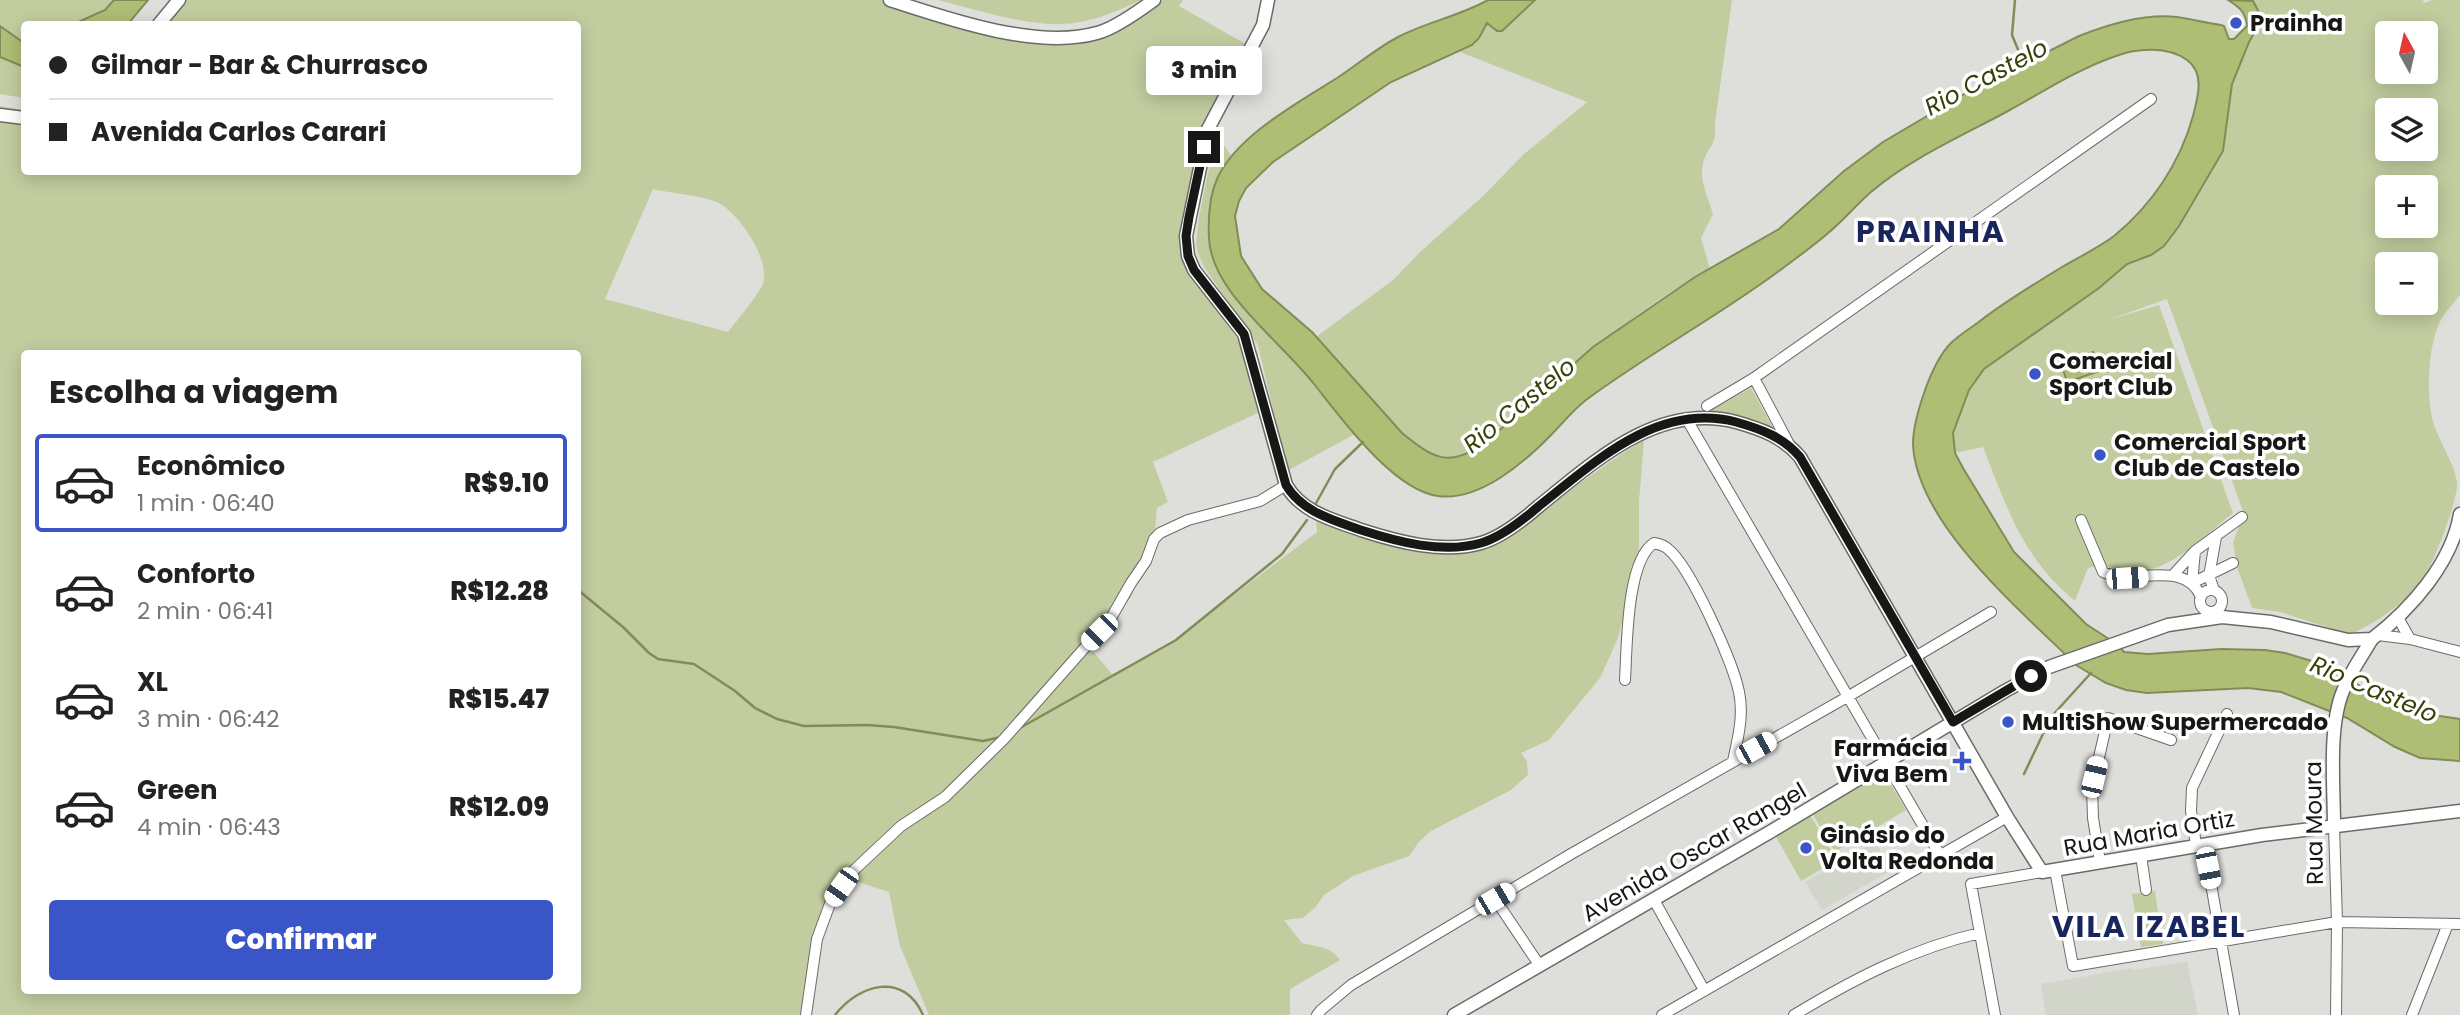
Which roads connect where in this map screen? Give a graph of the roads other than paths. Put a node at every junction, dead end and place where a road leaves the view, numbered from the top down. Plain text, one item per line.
1 (179, 0) edge
2 (890, 0) edge
3 (1153, 0) edge
4 (1268, 0) edge
5 (162, 21) edge
6 (2151, 99) dead end
7 (0, 115) edge
8 (21, 118) edge
9 (1754, 378) junction
10 (1707, 406) dead end
11 (1686, 418) junction
12 (1789, 444) junction
13 (1286, 485) junction
14 (2460, 514) edge
15 (2242, 517) dead end
16 (2081, 520) dead end
17 (2216, 537) junction
18 (2195, 551) junction
19 (2233, 563) dead end
20 (2209, 573) junction
21 (2173, 575) junction
22 (2192, 583) junction
23 (2214, 590) junction
24 (2201, 597) junction
25 (2220, 607) junction
26 (1991, 612) dead end
27 (2205, 615) junction
28 (2231, 616) junction
29 (2397, 616) junction
30 (2375, 637) junction
31 (2410, 639) junction
32 (2460, 652) edge
33 (1915, 657) junction
34 (1625, 680) dead end
35 (1849, 696) junction
36 (2227, 714) dead end
37 (1953, 722) junction
38 (2171, 740) dead end
39 (1887, 760) junction
40 (1733, 761) junction
41 (2460, 811) edge
42 (2007, 817) junction
43 (2334, 826) junction
44 (2200, 845) junction
45 (1940, 855) junction
46 (2141, 855) junction
47 (2101, 862) junction
48 (2048, 871) junction
49 (2146, 890) dead end
50 (1495, 899) junction
51 (1654, 900) junction
52 (2337, 922) junction
53 (2448, 924) junction
54 (2460, 924) edge
55 (1980, 933) junction
56 (2221, 941) junction
57 (1540, 965) junction
58 (1704, 990) junction
59 (806, 1015) edge
60 (1317, 1015) edge
61 (1454, 1015) edge
62 (1662, 1015) edge
63 (1794, 1015) edge
64 (1995, 1015) edge
65 (2234, 1015) edge
66 (2336, 1015) edge
67 (2412, 1015) edge

1 - 5 main road
2 - 3 main road
4 - 13 main road
6 - 9 street
7 - 8 main road
9 - 10 street
9 - 12 street
11 - 12 main road
11 - 13 main road
11 - 35 street
12 - 33 main road
13 - 59 street
14 - 29 main road, Rua Moura
15 - 17 street
16 - 21 street
17 - 18 street
17 - 20 street
18 - 21 street
18 - 22 street
19 - 20 street
20 - 22 street
20 - 23 street
21 - 22 street
22 - 24 street
23 - 24 street
23 - 25 street
24 - 27 street
25 - 27 street
25 - 28 street
26 - 33 street
27 - 28 main road, Avenida Oscar Rangel
27 - 37 main road, Avenida Oscar Rangel
28 - 30 main road, Avenida Oscar Rangel
29 - 30 main road, Rua Moura
29 - 31 street
30 - 31 street
30 - 43 main road, Rua Moura
31 - 32 street
33 - 35 street
33 - 37 main road
34 - 40 street
35 - 39 street
35 - 40 street
36 - 44 street
37 - 39 main road, Avenida Oscar Rangel
37 - 42 main road
38 - 47 street
39 - 45 street
39 - 51 main road, Avenida Oscar Rangel
40 - 50 street
41 - 43 main road, Rua Maria Ortiz
42 - 45 street
42 - 48 main road
43 - 44 main road, Rua Maria Ortiz
43 - 52 street, Rua Moura
44 - 46 main road, Rua Maria Ortiz
44 - 56 street
45 - 58 street
46 - 47 main road, Rua Maria Ortiz
46 - 49 street
47 - 48 main road, Rua Maria Ortiz
48 - 55 street, Rua Maria Ortiz
48 - 56 street
50 - 57 street
50 - 60 street
51 - 57 main road, Avenida Oscar Rangel
51 - 58 street
52 - 53 street
52 - 56 street
52 - 66 street, Rua Moura
53 - 54 street
53 - 67 street
55 - 63 street
55 - 64 street
56 - 65 street
57 - 61 main road, Avenida Oscar Rangel
58 - 62 street

